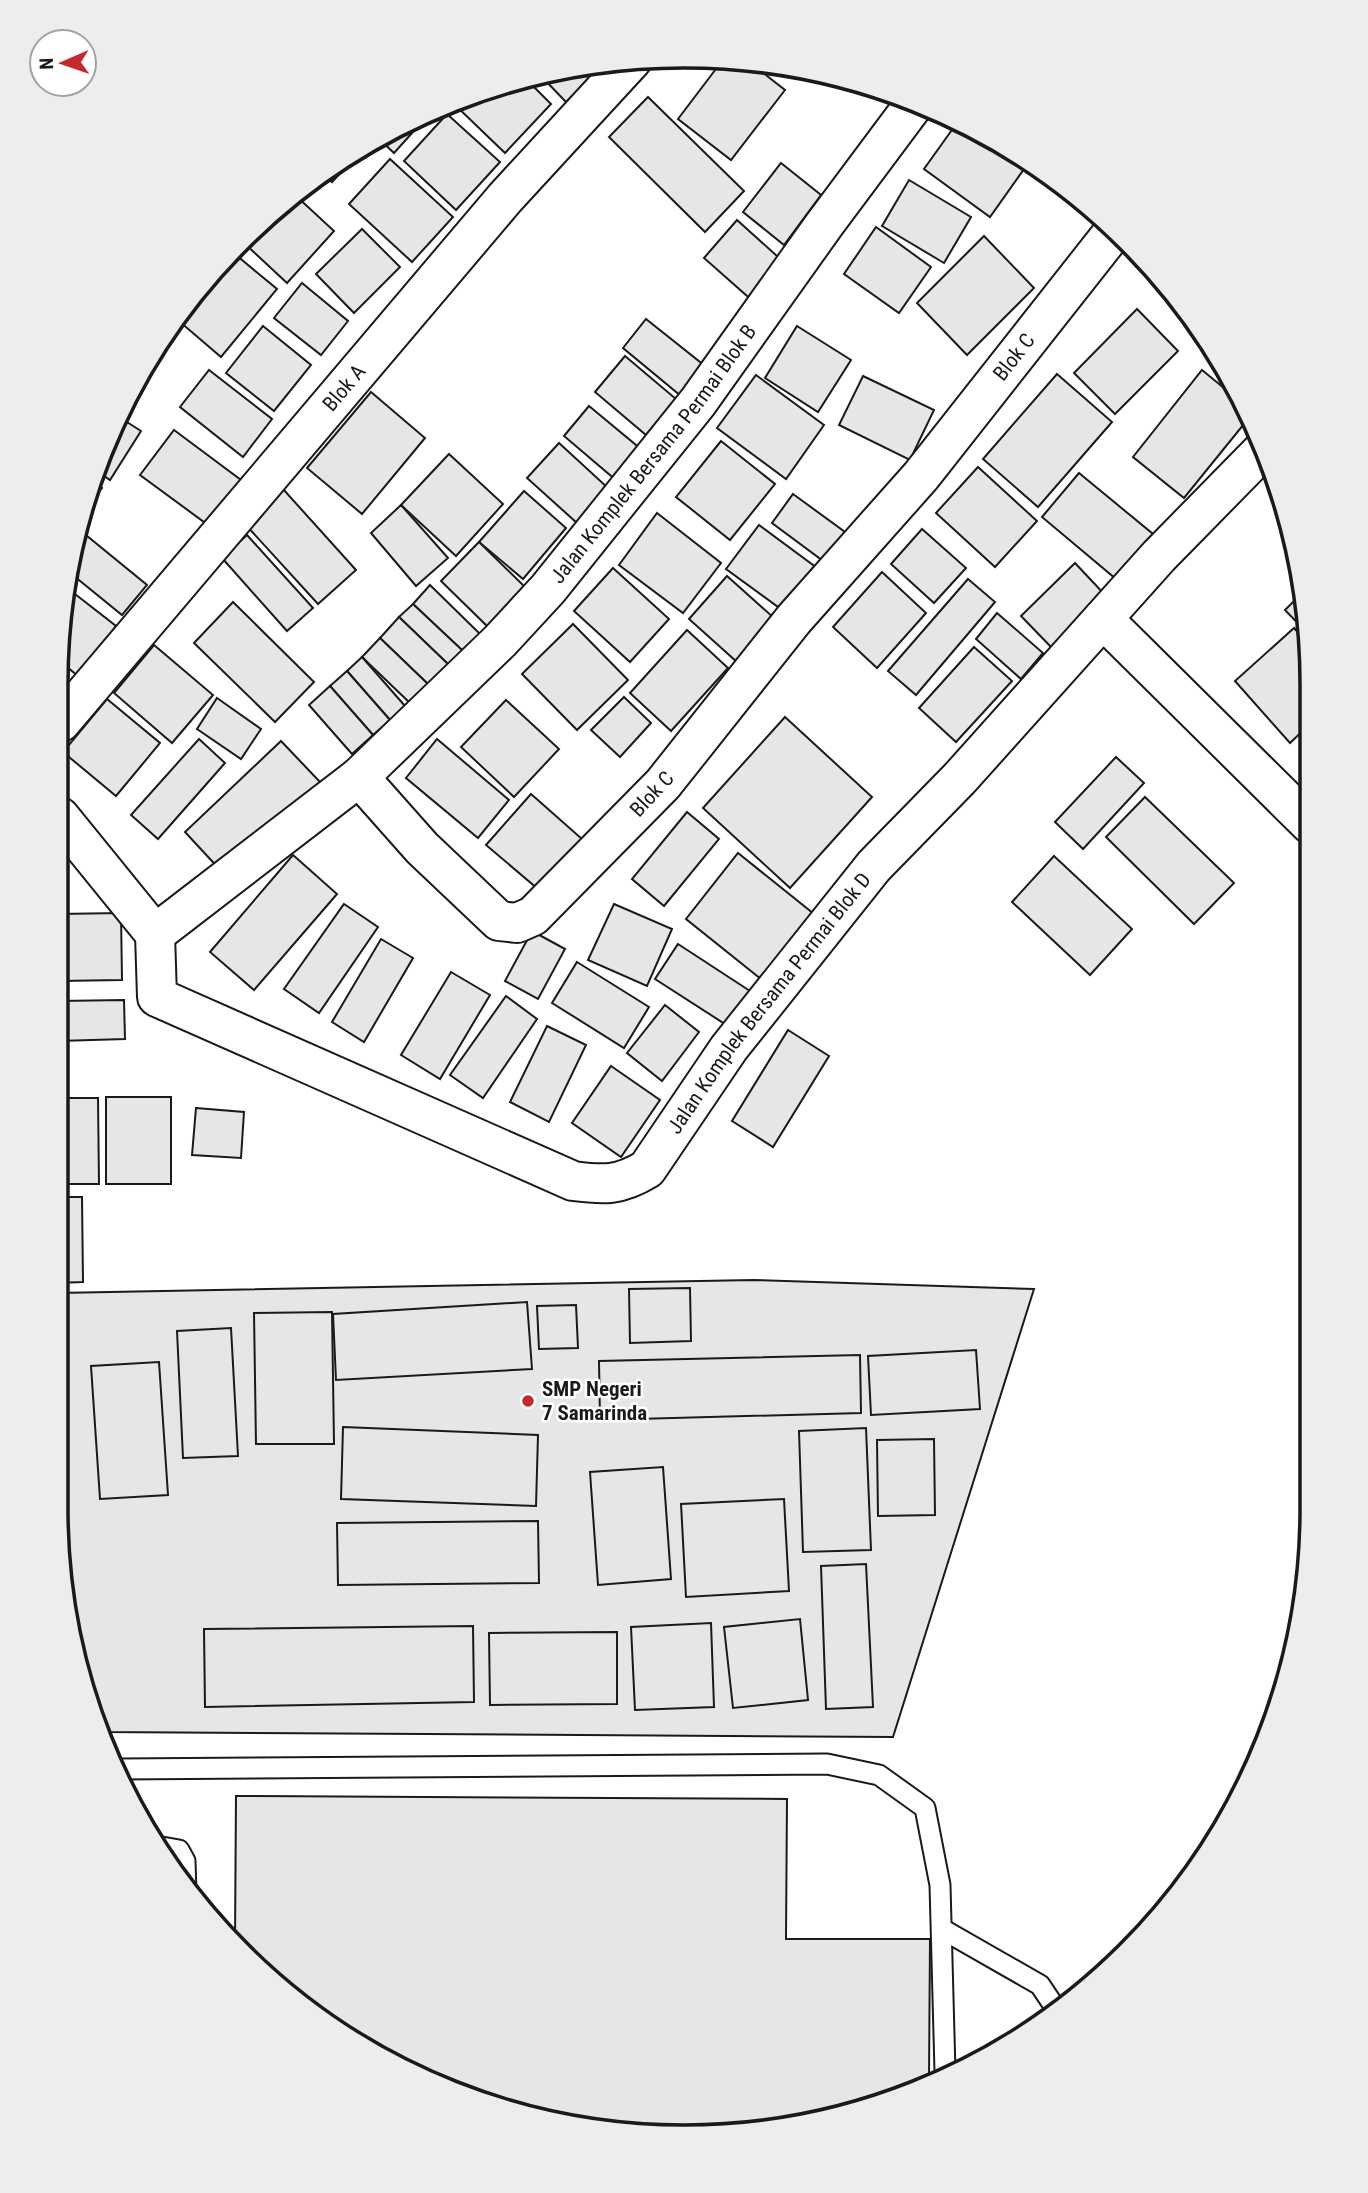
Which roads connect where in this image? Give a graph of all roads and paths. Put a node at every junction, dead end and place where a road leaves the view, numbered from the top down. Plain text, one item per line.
1 (621, 72) edge
2 (909, 111) edge
3 (1109, 239) edge
4 (1257, 458) edge
5 (1103, 619) junction
6 (68, 714) edge
7 (359, 777) junction
8 (1300, 814) edge
9 (68, 827) edge
10 (155, 934) junction
11 (126, 1769) edge
12 (170, 1848) edge
13 (185, 1870) edge
14 (942, 1929) junction
15 (1052, 2003) edge
16 (945, 2066) edge

1 - 6 street, Blok A
2 - 7 street, Jalan Komplek Bersama Permai Blok B
3 - 7 street, Blok C
4 - 5 street, Jalan Komplek Bersama Permai Blok D
5 - 8 street
5 - 10 street, Jalan Komplek Bersama Permai Blok D
7 - 10 street
9 - 10 street
11 - 14 lane
12 - 13 lane
14 - 15 lane
14 - 16 lane

